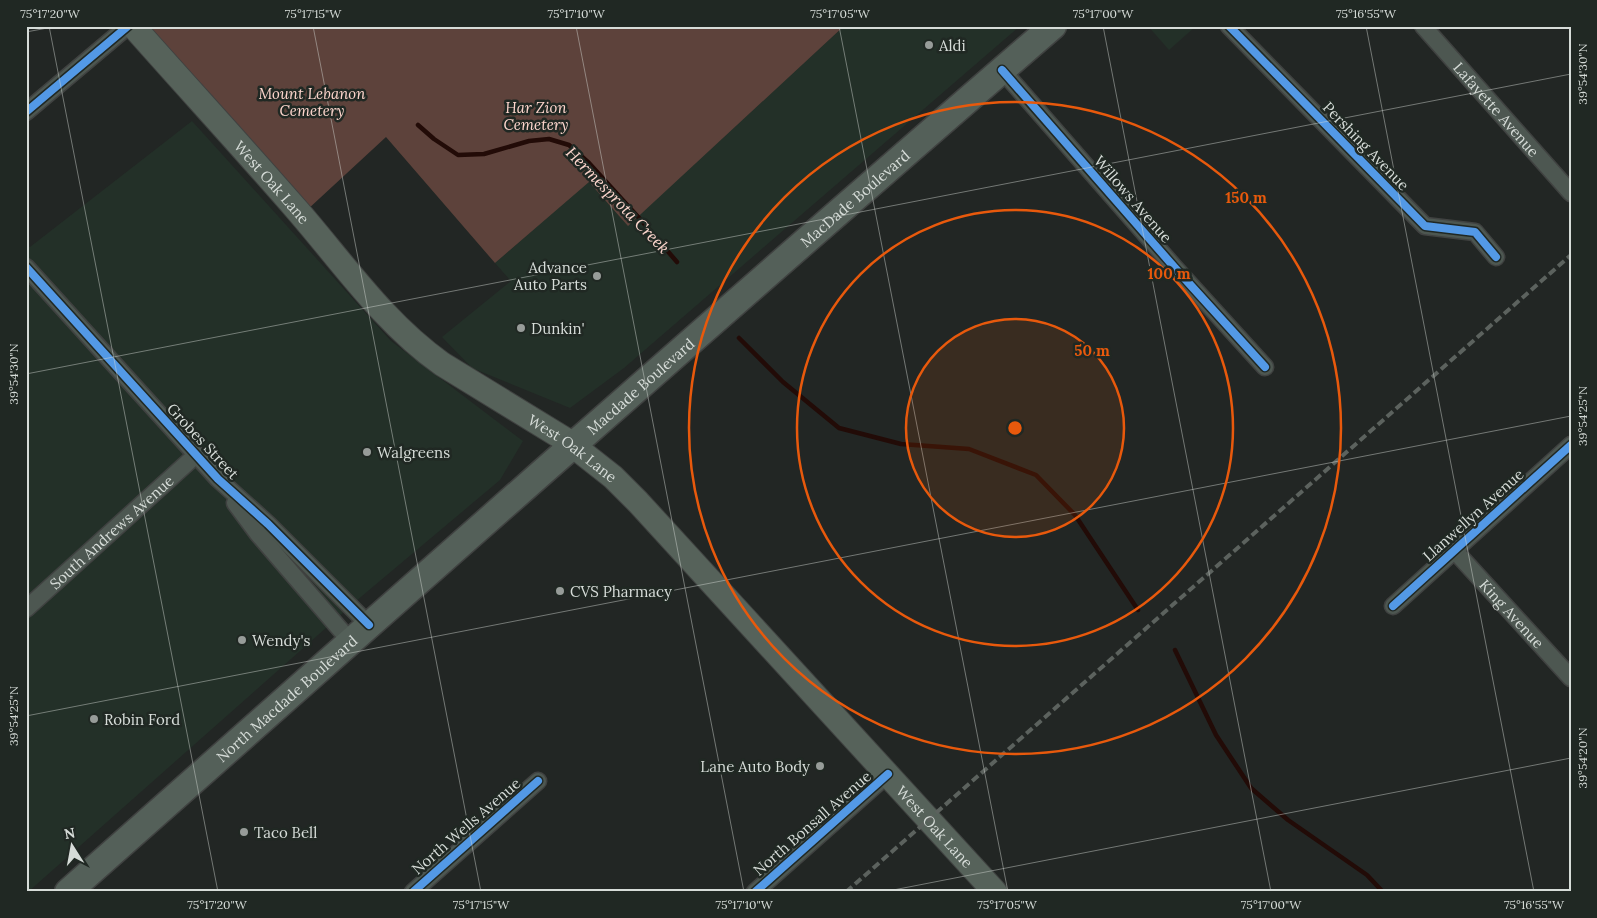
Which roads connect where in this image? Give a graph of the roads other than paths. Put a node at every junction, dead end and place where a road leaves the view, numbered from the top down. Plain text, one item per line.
1 (128, 26) edge
2 (133, 26) edge
3 (1053, 26) edge
4 (1229, 26) edge
5 (1423, 26) edge
6 (1002, 70) junction
7 (26, 112) edge
8 (1571, 193) edge
9 (1496, 258) dead end
10 (26, 267) edge
11 (708, 328) joint
12 (1265, 367) dead end
13 (573, 445) junction
14 (1568, 452) edge
15 (196, 455) junction
16 (218, 479) junction
17 (1454, 550) junction
18 (1393, 606) dead end
19 (26, 610) edge
20 (360, 634) junction
21 (1571, 678) edge
22 (888, 774) junction
23 (538, 781) dead end
24 (68, 892) edge
25 (412, 892) edge
26 (755, 892) edge
27 (995, 892) edge

1 - 7 street
2 - 13 main road, West Oak Lane
3 - 6 main road
4 - 9 street, Pershing Avenue
5 - 8 street, Lafayette Avenue
6 - 11 main road, MacDade Boulevard
6 - 12 street, Willows Avenue
10 - 15 street, Grobes Street
11 - 13 main road, Macdade Boulevard
13 - 20 main road, North Macdade Boulevard
13 - 22 main road, West Oak Lane
14 - 17 street, Llanwellyn Avenue
15 - 16 street, Grobes Street
15 - 19 street, South Andrews Avenue
16 - 20 street, Grobes Street
16 - 20 street, Grobes Street
17 - 18 street, Llanwellyn Avenue
17 - 21 street, King Avenue
20 - 24 main road, North Macdade Boulevard
22 - 26 street, North Bonsall Avenue
22 - 27 main road, West Oak Lane
23 - 25 street, North Wells Avenue

